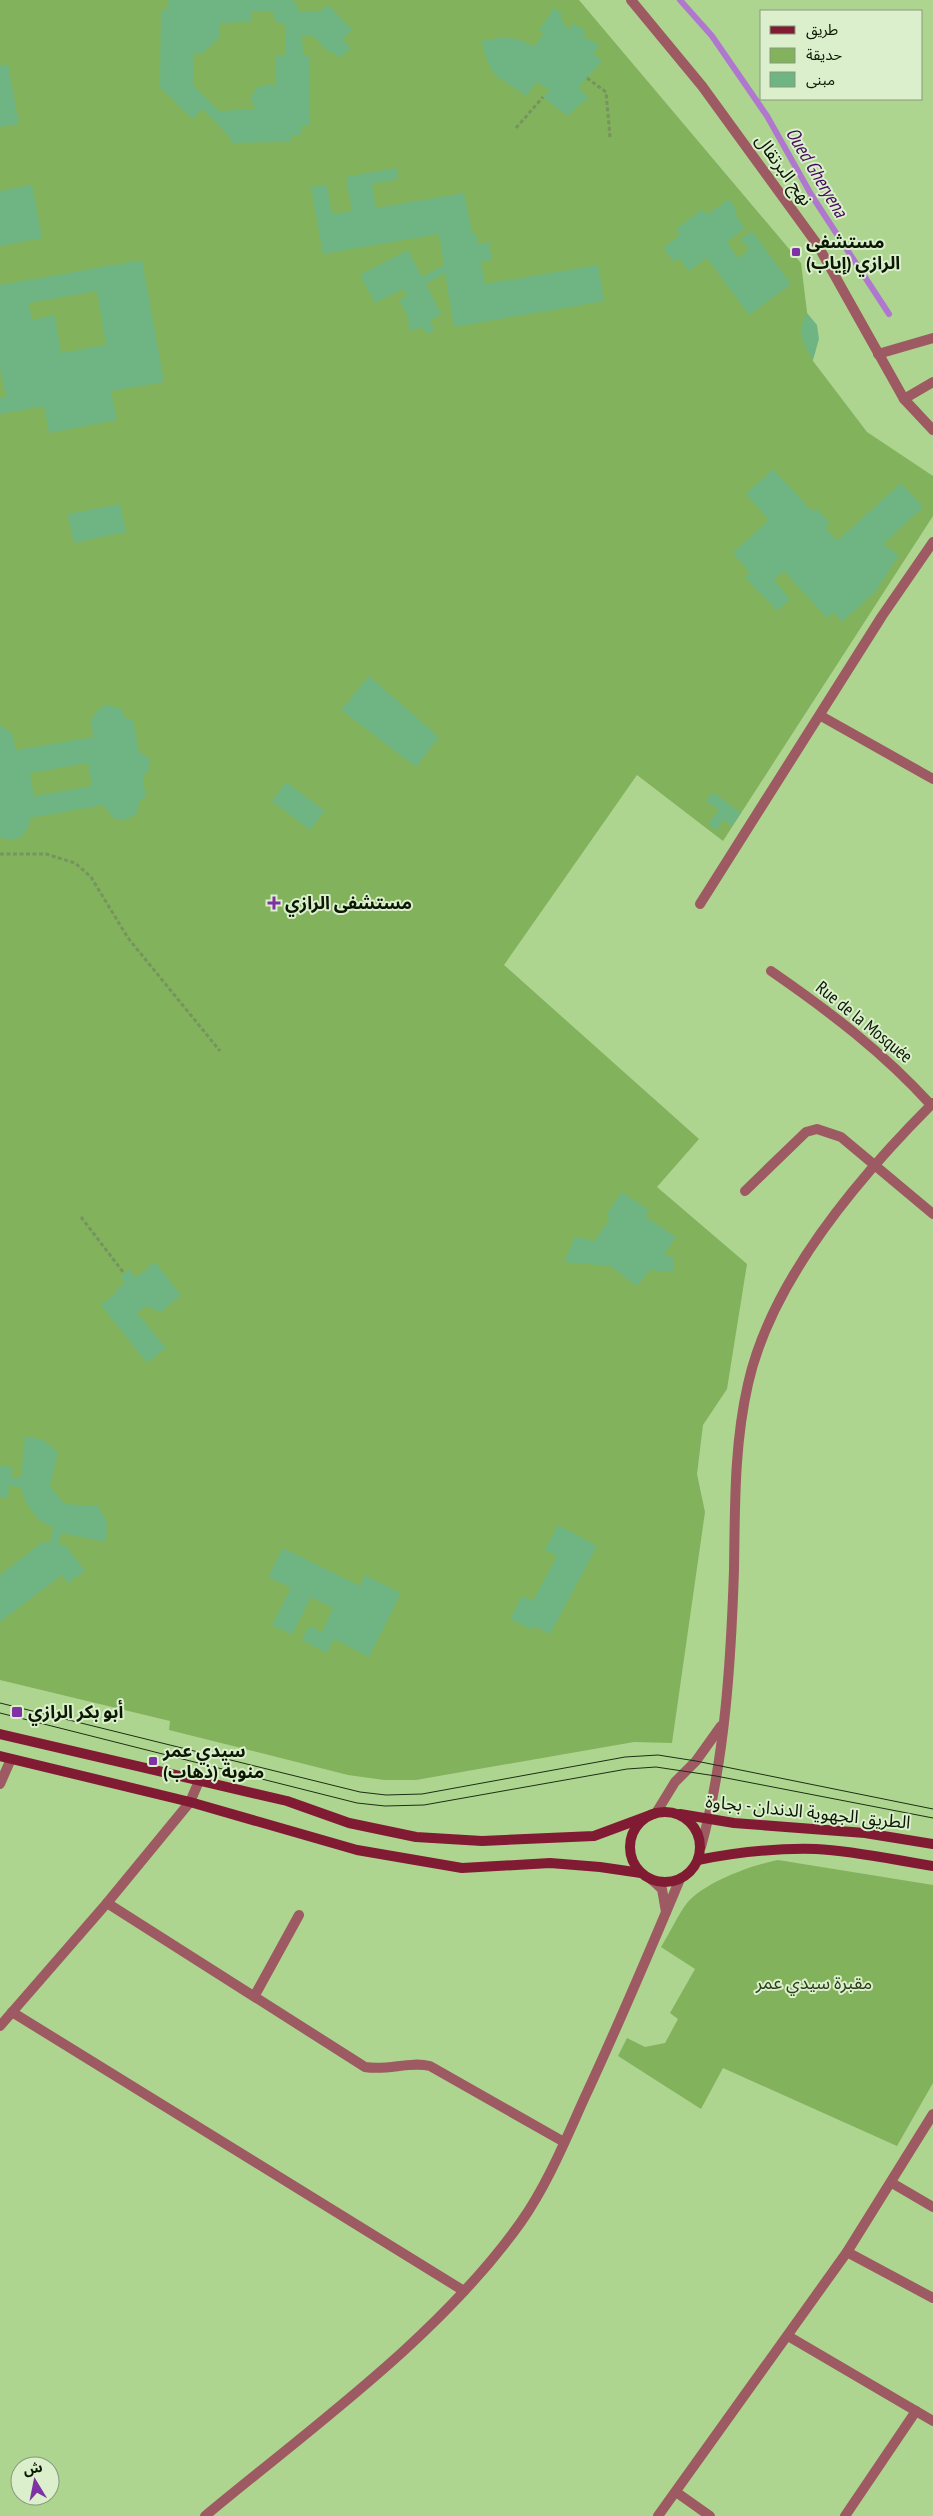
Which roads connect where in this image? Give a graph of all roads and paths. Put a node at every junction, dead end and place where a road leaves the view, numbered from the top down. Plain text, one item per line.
1 (631, 0) edge
2 (587, 78) dead end
3 (543, 97) dead end
4 (516, 128) dead end
5 (610, 137) dead end
6 (933, 338) edge
7 (878, 354) junction
8 (933, 382) edge
9 (904, 399) junction
10 (933, 430) edge
11 (933, 542) edge
12 (821, 716) junction
13 (933, 780) edge
14 (0, 854) edge
15 (700, 904) dead end
16 (771, 971) dead end
17 (220, 1051) dead end
18 (932, 1104) edge
19 (874, 1166) junction
20 (745, 1190) dead end
21 (933, 1214) edge
22 (81, 1217) dead end
23 (123, 1272) dead end
24 (723, 1723) junction
25 (0, 1734) edge
26 (0, 1756) edge
27 (11, 1758) junction
28 (199, 1781) junction
29 (0, 1784) edge
30 (190, 1802) junction
31 (656, 1812) junction
32 (680, 1814) junction
33 (709, 1818) junction
34 (933, 1844) edge
35 (701, 1847) junction
36 (698, 1860) junction
37 (933, 1866) edge
38 (641, 1873) junction
39 (651, 1879) junction
40 (680, 1879) junction
41 (107, 1903) junction
42 (666, 1912) junction
43 (300, 1915) dead end
44 (255, 1995) junction
45 (12, 2012) junction
46 (0, 2026) edge
47 (933, 2114) edge
48 (564, 2142) junction
49 (892, 2183) junction
50 (933, 2207) edge
51 (847, 2252) junction
52 (464, 2291) junction
53 (933, 2298) edge
54 (788, 2336) junction
55 (916, 2411) junction
56 (933, 2421) edge
57 (676, 2492) junction
58 (205, 2516) edge
59 (658, 2516) edge
60 (710, 2516) edge
61 (845, 2516) edge

1 - 7 street, نهج البرتقال
2 - 5 path
3 - 4 path
6 - 7 street
7 - 9 street, نهج البرتقال
8 - 9 street
9 - 10 street, نهج البرتقال
11 - 12 street
12 - 13 street
12 - 15 street
14 - 17 path
16 - 18 street, Rue de la Mosquée
18 - 19 street
19 - 20 street
19 - 21 street
19 - 24 street
22 - 23 path
24 - 31 street
24 - 33 street
25 - 28 main road
26 - 27 main road
27 - 29 street
27 - 30 main road
28 - 30 street
28 - 31 main road
30 - 38 main road
30 - 41 street
31 - 32 main road
31 - 38 main road
32 - 33 main road, الطريق الجهوية الدندان - بجاوة
32 - 35 main road
33 - 34 main road, الطريق الجهوية الدندان - بجاوة
33 - 35 street
35 - 36 main road
36 - 37 main road, الطريق الجهوية الدندان - بجاوة
36 - 40 main road
38 - 39 main road
39 - 40 main road
39 - 42 street
40 - 42 street
41 - 44 street
41 - 45 street
42 - 48 street
43 - 44 street
44 - 48 street
45 - 46 street
45 - 52 street
47 - 49 street
48 - 52 street
49 - 50 street
49 - 51 street
51 - 53 street
51 - 54 street
52 - 58 street
54 - 55 street
54 - 57 street
55 - 56 street
55 - 61 street
57 - 59 street
57 - 60 street

